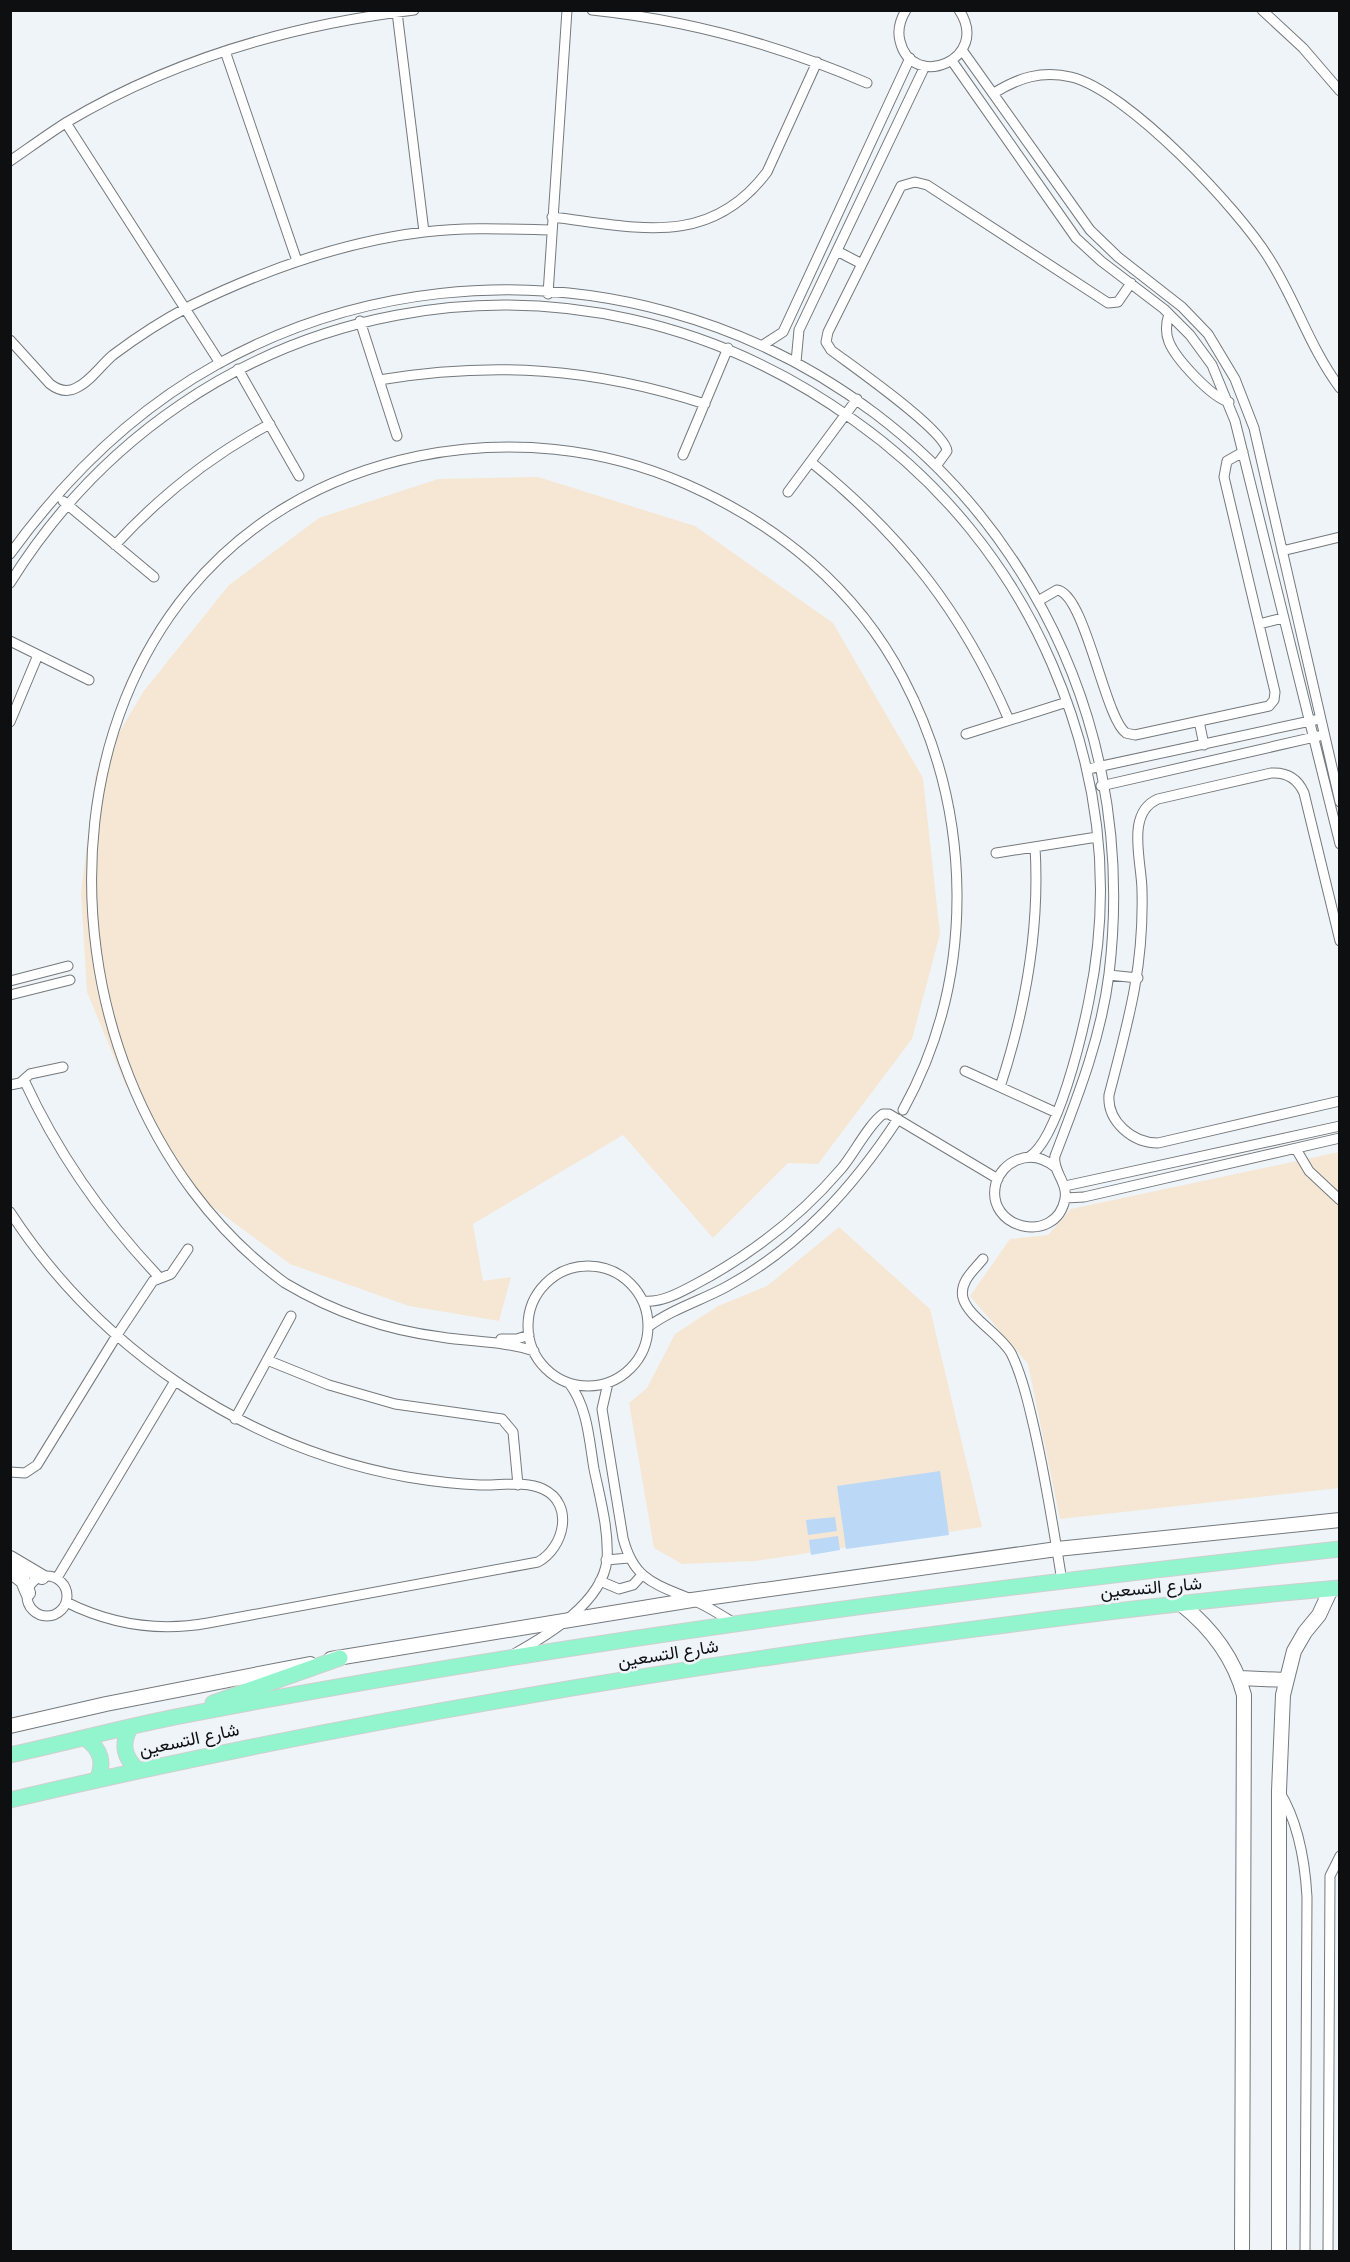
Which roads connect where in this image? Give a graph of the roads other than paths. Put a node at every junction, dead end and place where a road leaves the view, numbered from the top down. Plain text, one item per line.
1 (414, 10) edge
2 (567, 10) edge
3 (592, 10) edge
4 (959, 10) edge
5 (1262, 10) edge
6 (906, 11) edge
7 (397, 12) junction
8 (962, 50) junction
9 (225, 51) junction
10 (910, 58) junction
11 (952, 61) junction
12 (817, 62) junction
13 (925, 66) junction
14 (867, 83) dead end
15 (1340, 91) edge
16 (994, 93) junction
17 (66, 123) junction
18 (10, 161) edge
19 (552, 217) junction
20 (551, 230) junction
21 (424, 232) junction
22 (837, 251) junction
23 (297, 261) junction
24 (862, 264) junction
25 (1131, 283) junction
26 (548, 291) junction
27 (548, 306) junction
28 (187, 308) junction
29 (356, 310) junction
30 (1168, 314) junction
31 (361, 324) junction
32 (10, 340) edge
33 (763, 345) junction
34 (728, 348) junction
35 (796, 362) junction
36 (220, 363) junction
37 (238, 369) junction
38 (379, 380) junction
39 (1340, 388) edge
40 (857, 399) junction
41 (1228, 402) junction
42 (705, 404) junction
43 (846, 414) junction
44 (270, 424) junction
45 (397, 436) dead end
46 (1243, 452) junction
47 (683, 455) dead end
48 (811, 462) junction
49 (936, 466) junction
50 (299, 476) dead end
51 (788, 492) dead end
52 (57, 495) junction
53 (68, 505) junction
54 (1340, 537) edge
55 (115, 544) junction
56 (1282, 551) junction
57 (10, 554) edge
58 (154, 577) dead end
59 (10, 583) edge
60 (1038, 601) junction
61 (167, 607) dead end
62 (1283, 618) junction
63 (1259, 624) junction
64 (10, 641) edge
65 (38, 655) junction
66 (1307, 659) junction
67 (1294, 662) junction
68 (89, 680) dead end
69 (1067, 702) junction
70 (1320, 719) junction
71 (1009, 720) junction
72 (1199, 721) junction
73 (10, 722) edge
74 (1310, 722) junction
75 (966, 734) dead end
76 (1324, 735) junction
77 (1314, 737) junction
78 (1204, 745) junction
79 (1101, 767) junction
80 (1088, 769) junction
81 (1105, 786) junction
82 (1092, 788) junction
83 (1340, 802) edge
84 (1097, 837) junction
85 (1340, 844) edge
86 (1035, 847) junction
87 (996, 853) dead end
88 (1338, 926) edge
89 (1340, 941) edge
90 (67, 955) dead end
91 (68, 966) junction
92 (1109, 975) junction
93 (1138, 978) junction
94 (10, 981) edge
95 (10, 995) edge
96 (63, 1067) dead end
97 (965, 1071) dead end
98 (24, 1080) junction
99 (10, 1085) edge
100 (1000, 1087) junction
101 (1340, 1101) edge
102 (903, 1110) dead end
103 (1057, 1113) junction
104 (898, 1119) junction
105 (1340, 1125) edge
106 (1340, 1138) edge
107 (1296, 1149) junction
108 (1028, 1157) junction
109 (1055, 1167) junction
110 (998, 1179) junction
111 (1065, 1186) junction
112 (1065, 1198) junction
113 (1340, 1200) edge
114 (10, 1212) edge
115 (20, 1226) junction
116 (10, 1233) edge
117 (234, 1248) dead end
118 (188, 1249) dead end
119 (983, 1259) dead end
120 (159, 1277) junction
121 (643, 1301) junction
122 (291, 1316) dead end
123 (648, 1327) junction
124 (117, 1335) junction
125 (529, 1335) junction
126 (481, 1341) junction
127 (534, 1351) junction
128 (267, 1360) junction
129 (175, 1381) junction
130 (569, 1383) junction
131 (608, 1383) junction
132 (236, 1419) junction
133 (10, 1472) edge
134 (518, 1485) junction
135 (619, 1517) junction
136 (603, 1519) junction
137 (1340, 1520) edge
138 (1057, 1549) junction
139 (1340, 1549) edge
140 (10, 1558) edge
141 (629, 1558) junction
142 (606, 1560) junction
143 (10, 1571) edge
144 (642, 1575) junction
145 (42, 1577) junction
146 (57, 1578) junction
147 (600, 1581) junction
148 (1062, 1581) junction
149 (1335, 1588) edge
150 (28, 1593) junction
151 (692, 1600) junction
152 (66, 1602) junction
153 (1181, 1604) junction
154 (567, 1620) junction
155 (734, 1623) junction
156 (340, 1658) junction
157 (506, 1658) junction
158 (1240, 1678) junction
159 (1286, 1680) junction
160 (172, 1718) junction
161 (10, 1726) edge
162 (130, 1728) junction
163 (85, 1738) junction
164 (10, 1755) edge
165 (138, 1770) junction
166 (97, 1780) junction
167 (1279, 1791) junction
168 (10, 1800) edge
169 (1340, 1856) edge
170 (1329, 2010) junction
171 (1340, 2010) edge
172 (1328, 2238) junction
173 (1340, 2238) edge
174 (1242, 2252) edge
175 (1279, 2252) edge
176 (1305, 2252) edge
177 (1328, 2252) edge

1 - 7 street
2 - 19 street
3 - 12 street
4 - 8 street
5 - 15 street
6 - 10 street
7 - 9 street
7 - 21 street
8 - 11 street
8 - 16 street
9 - 17 street
9 - 23 street
10 - 13 street
10 - 33 street
11 - 13 street
11 - 25 street
12 - 14 street
12 - 19 street
13 - 22 street
16 - 39 street
16 - 56 street
17 - 18 street
17 - 28 street
19 - 20 street
20 - 21 street
20 - 26 street
21 - 23 street
22 - 24 street
22 - 35 street
23 - 28 street
24 - 25 street
24 - 49 street
25 - 30 street
26 - 27 street
26 - 29 street
26 - 33 street
27 - 31 street
27 - 34 street
28 - 32 street
28 - 36 street
29 - 31 street
29 - 36 street
30 - 41 street
30 - 41 street
31 - 37 street
31 - 38 street
33 - 35 street
34 - 42 street
34 - 43 street
35 - 40 street
36 - 52 street
37 - 44 street
37 - 53 street
38 - 42 street
38 - 45 street
40 - 43 street
40 - 49 street
41 - 46 street
42 - 47 street
43 - 48 street
43 - 69 street
44 - 50 street
44 - 55 street
46 - 62 street
46 - 63 street
48 - 51 street
48 - 71 street
49 - 60 street
52 - 53 street
52 - 57 street
53 - 55 street
53 - 59 street
54 - 56 street
55 - 58 street
56 - 66 street
60 - 72 street
60 - 79 street
61 - 102 street
62 - 63 street
62 - 67 street
63 - 72 street
64 - 65 street
65 - 68 street
65 - 73 street
66 - 67 street
66 - 70 street
67 - 74 street
69 - 71 street
69 - 80 street
70 - 74 street
70 - 76 street
71 - 75 street
72 - 78 street
74 - 77 street
74 - 78 street
76 - 77 street
76 - 83 street
77 - 81 street
77 - 85 street
78 - 79 street
79 - 80 street
79 - 81 street
80 - 82 street
81 - 82 street
81 - 92 street
82 - 84 street
84 - 86 street
84 - 103 street
86 - 87 street
86 - 100 street
88 - 89 street
88 - 93 street
90 - 91 street
91 - 94 street
91 - 95 street
92 - 93 street
92 - 109 street
93 - 101 street
96 - 98 street
97 - 100 street
98 - 99 street
98 - 120 street
100 - 103 street
103 - 108 street
104 - 110 street
104 - 121 street
104 - 123 street
105 - 111 street
106 - 107 street
107 - 112 street
107 - 113 street
108 - 109 street
108 - 110 street
109 - 111 street
110 - 112 street
111 - 112 street
114 - 115 street
115 - 116 street
115 - 124 street
117 - 126 street
118 - 120 street
119 - 138 street
120 - 124 street
121 - 123 street
121 - 125 street
122 - 128 street
123 - 131 street
124 - 129 street
124 - 133 street
125 - 126 street
125 - 127 street
126 - 127 street
127 - 130 street
128 - 132 street
128 - 134 street
129 - 132 street
129 - 146 street
130 - 131 street
130 - 136 street
131 - 135 street
132 - 134 street
134 - 152 street
135 - 136 street
135 - 141 street
136 - 142 street
137 - 138 street
138 - 148 street
138 - 151 street
139 - 148 main road, شارع التسعين
140 - 145 street
141 - 142 street
141 - 144 street
142 - 147 street
143 - 150 street
144 - 147 street
144 - 151 street
145 - 146 street
145 - 150 street
146 - 152 street
147 - 154 street
148 - 155 main road, شارع التسعين
149 - 153 main road, شارع التسعين
149 - 159 street
150 - 152 street
151 - 154 street
151 - 155 street
153 - 158 street
153 - 165 main road, شارع التسعين
154 - 156 street
154 - 157 street
155 - 157 main road, شارع التسعين
156 - 160 main road
156 - 161 street
157 - 160 main road, شارع التسعين
158 - 159 street
158 - 174 street
159 - 167 street
160 - 162 main road, شارع التسعين
162 - 163 main road, شارع التسعين
162 - 165 main road
163 - 164 main road, شارع التسعين
163 - 166 main road
165 - 166 main road, شارع التسعين
166 - 168 main road, شارع التسعين
167 - 175 street
167 - 176 street
169 - 170 street
170 - 171 street
170 - 172 street
172 - 173 street
172 - 177 street

